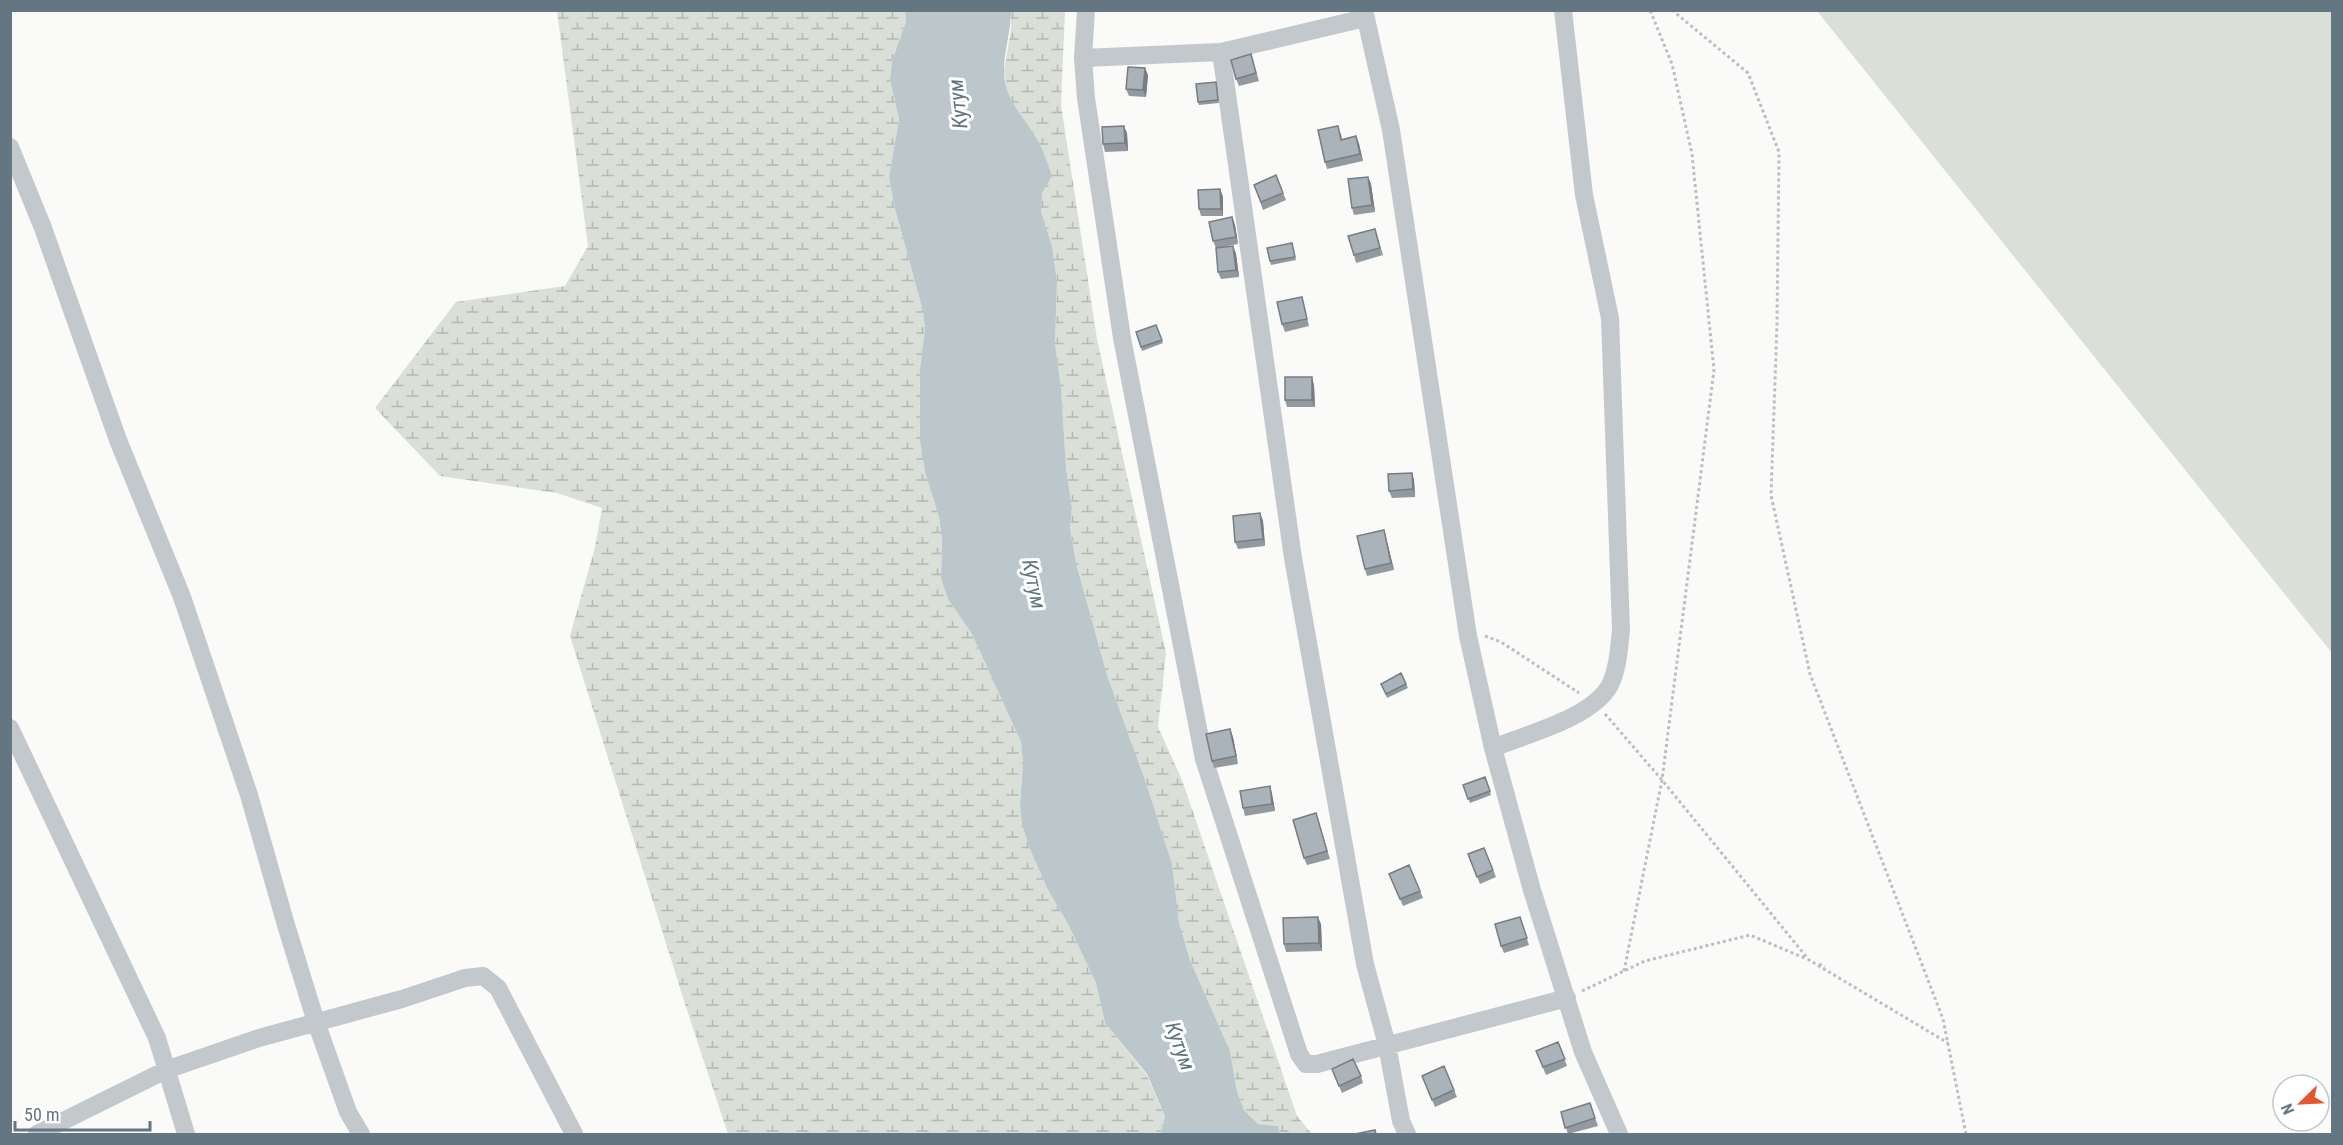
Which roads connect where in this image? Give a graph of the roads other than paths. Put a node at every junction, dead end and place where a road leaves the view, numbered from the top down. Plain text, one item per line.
1 (1086, 10) edge
2 (1563, 10) edge
3 (1364, 14) edge
4 (1221, 52) junction
5 (1083, 58) junction
6 (10, 147) edge
7 (10, 728) edge
8 (1493, 748) junction
9 (1567, 998) junction
10 (316, 1022) junction
11 (1387, 1045) junction
12 (166, 1070) junction
13 (37, 1134) edge
14 (186, 1134) edge
15 (361, 1134) edge
16 (574, 1134) edge
17 (1407, 1134) edge
18 (1619, 1134) edge

1 - 5 street
2 - 8 street
3 - 4 street
3 - 8 street
4 - 5 street
4 - 11 street
5 - 11 street
6 - 10 street
7 - 12 street
8 - 9 street
9 - 11 street
9 - 18 street
10 - 12 street
10 - 15 street
10 - 16 street
11 - 17 street
12 - 13 street
12 - 14 street

